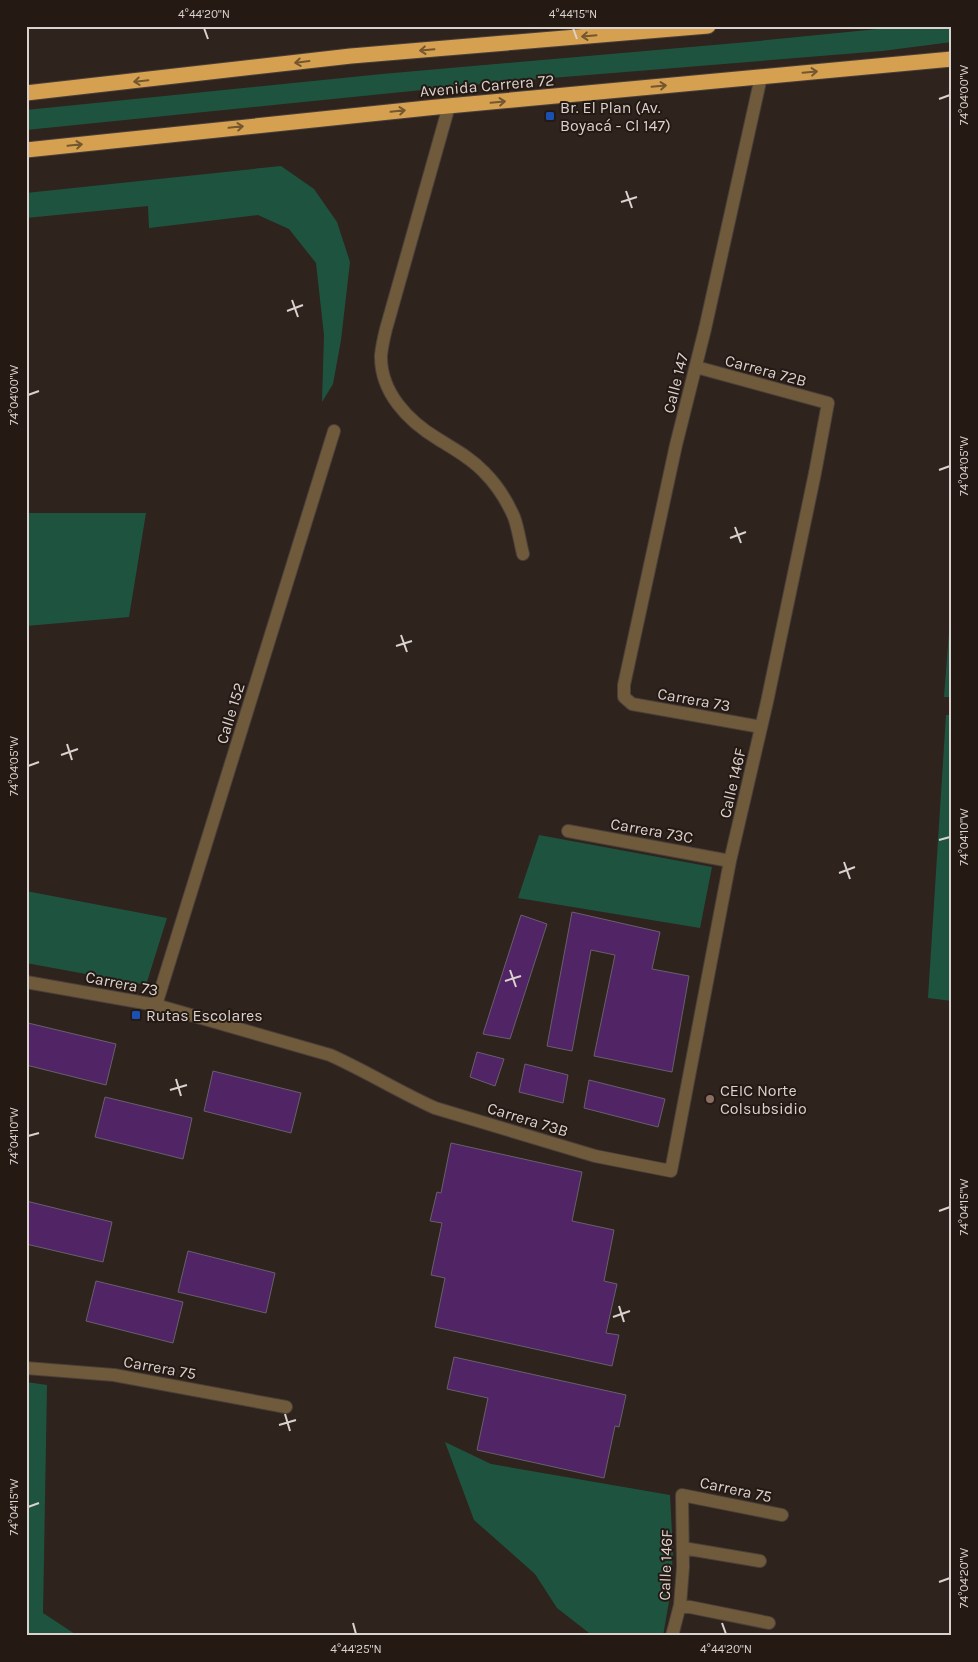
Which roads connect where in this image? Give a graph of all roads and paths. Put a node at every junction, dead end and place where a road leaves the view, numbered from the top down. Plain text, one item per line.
1 (708, 26) edge
2 (952, 59) edge
3 (761, 76) junction
4 (26, 93) edge
5 (449, 106) junction
6 (26, 150) edge
7 (696, 367) junction
8 (828, 403) joint
9 (334, 431) dead end
10 (522, 554) dead end
11 (624, 697) joint
12 (761, 727) junction
13 (568, 831) dead end
14 (730, 861) junction
15 (26, 982) edge
16 (156, 1005) junction
17 (381, 1080) joint
18 (671, 1171) joint
19 (26, 1368) edge
20 (286, 1407) dead end
21 (682, 1494) joint
22 (782, 1516) dead end
23 (683, 1548) junction
24 (760, 1562) dead end
25 (680, 1605) junction
26 (769, 1623) dead end
27 (672, 1636) edge

1 -> 4 highway
3 -> 2 highway, Avenida Carrera 72
5 -> 3 highway, Avenida Carrera 72
3 - 7 street, Calle 147
6 -> 5 highway, Avenida Carrera 72
5 - 10 street
7 - 8 street, Carrera 72B
7 - 11 street, Calle 147
8 - 12 street, Calle 146F
9 - 16 street, Calle 152
11 - 12 street, Carrera 73
12 - 14 street, Calle 146F
13 - 14 street, Carrera 73C
14 - 18 street, Calle 146F
15 - 16 street, Carrera 73
16 - 17 street, Carrera 73
17 - 18 street, Carrera 73B
19 - 20 street, Carrera 75
21 - 22 street, Carrera 75
21 - 23 street, Calle 146F
23 - 24 street
23 - 25 street, Calle 146F
25 - 26 street
25 - 27 street, Calle 146F

